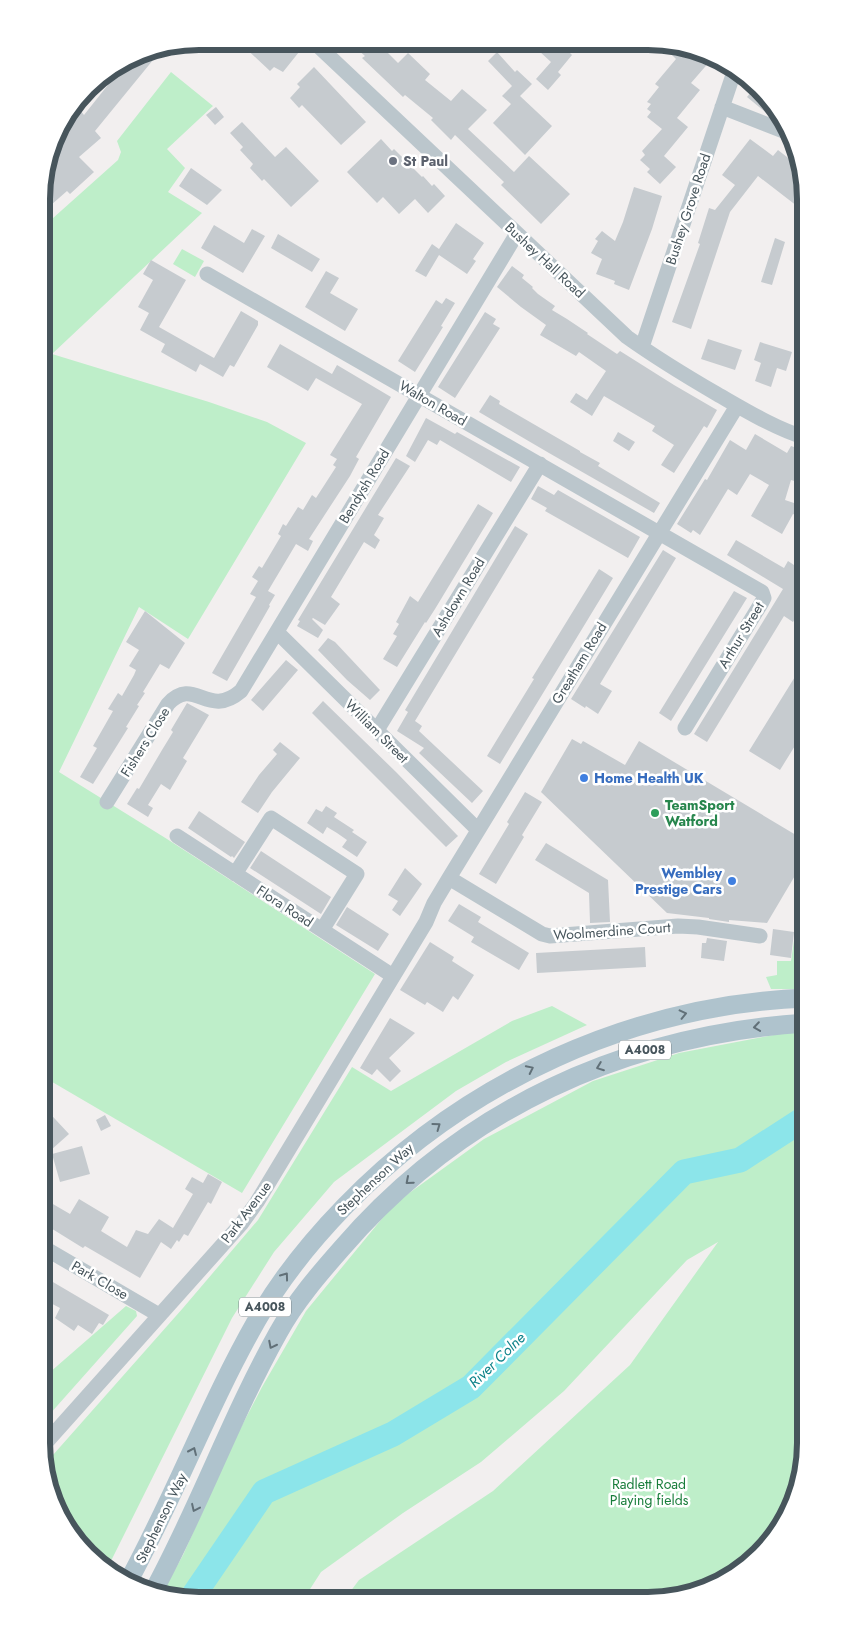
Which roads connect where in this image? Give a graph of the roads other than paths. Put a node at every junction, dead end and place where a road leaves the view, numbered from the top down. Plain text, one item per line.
1 (322, 50) edge
2 (733, 76) edge
3 (722, 107) junction
4 (780, 130) edge
5 (518, 235) junction
6 (207, 274) dead end
7 (640, 346) junction
8 (418, 394) junction
9 (737, 406) junction
10 (797, 434) edge
11 (540, 464) junction
12 (659, 533) junction
13 (277, 632) junction
14 (190, 692) joint
15 (685, 728) dead end
16 (377, 730) junction
17 (107, 802) dead end
18 (478, 830) junction
19 (177, 836) dead end
20 (235, 874) junction
21 (449, 878) junction
22 (426, 922) joint
23 (322, 930) junction
24 (760, 936) dead end
25 (393, 976) junction
26 (797, 999) edge
27 (797, 1024) edge
28 (50, 1251) edge
29 (160, 1314) junction
30 (50, 1438) edge
31 (131, 1575) edge
32 (156, 1586) edge

1 - 5 street, Bushey Hall Road
2 - 3 street, Bushey Grove Road
3 - 4 street
3 - 7 street, Bushey Grove Road
5 - 7 street, Bushey Hall Road
5 - 8 street, Bendysh Road
6 - 8 street, Walton Road
7 - 9 street, Bushey Hall Road
8 - 11 street, Walton Road
8 - 13 street, Bendysh Road
9 - 10 street, Bushey Hall Road
9 - 12 street, Greatham Road
11 - 12 street, Walton Road
11 - 16 street, Ashdown Road
12 - 15 street, Arthur Street
12 - 18 street, Greatham Road
13 - 14 street, Bendysh Road
13 - 16 street, William Street
14 - 17 street, Fishers Close
16 - 18 street, William Street
18 - 21 street, Greatham Road
19 - 20 street, Flora Road
20 - 23 street, Flora Road
20 - 23 street
21 - 22 street, Greatham Road
21 - 24 street, Woolmerdine Court
22 - 25 street, Park Avenue
23 - 25 street, Flora Road
25 - 29 street, Park Avenue
31 -> 26 main road, Stephenson Way / A4008
27 -> 32 main road, Stephenson Way / A4008
28 - 29 street, Park Close
29 - 30 street, Park Avenue

